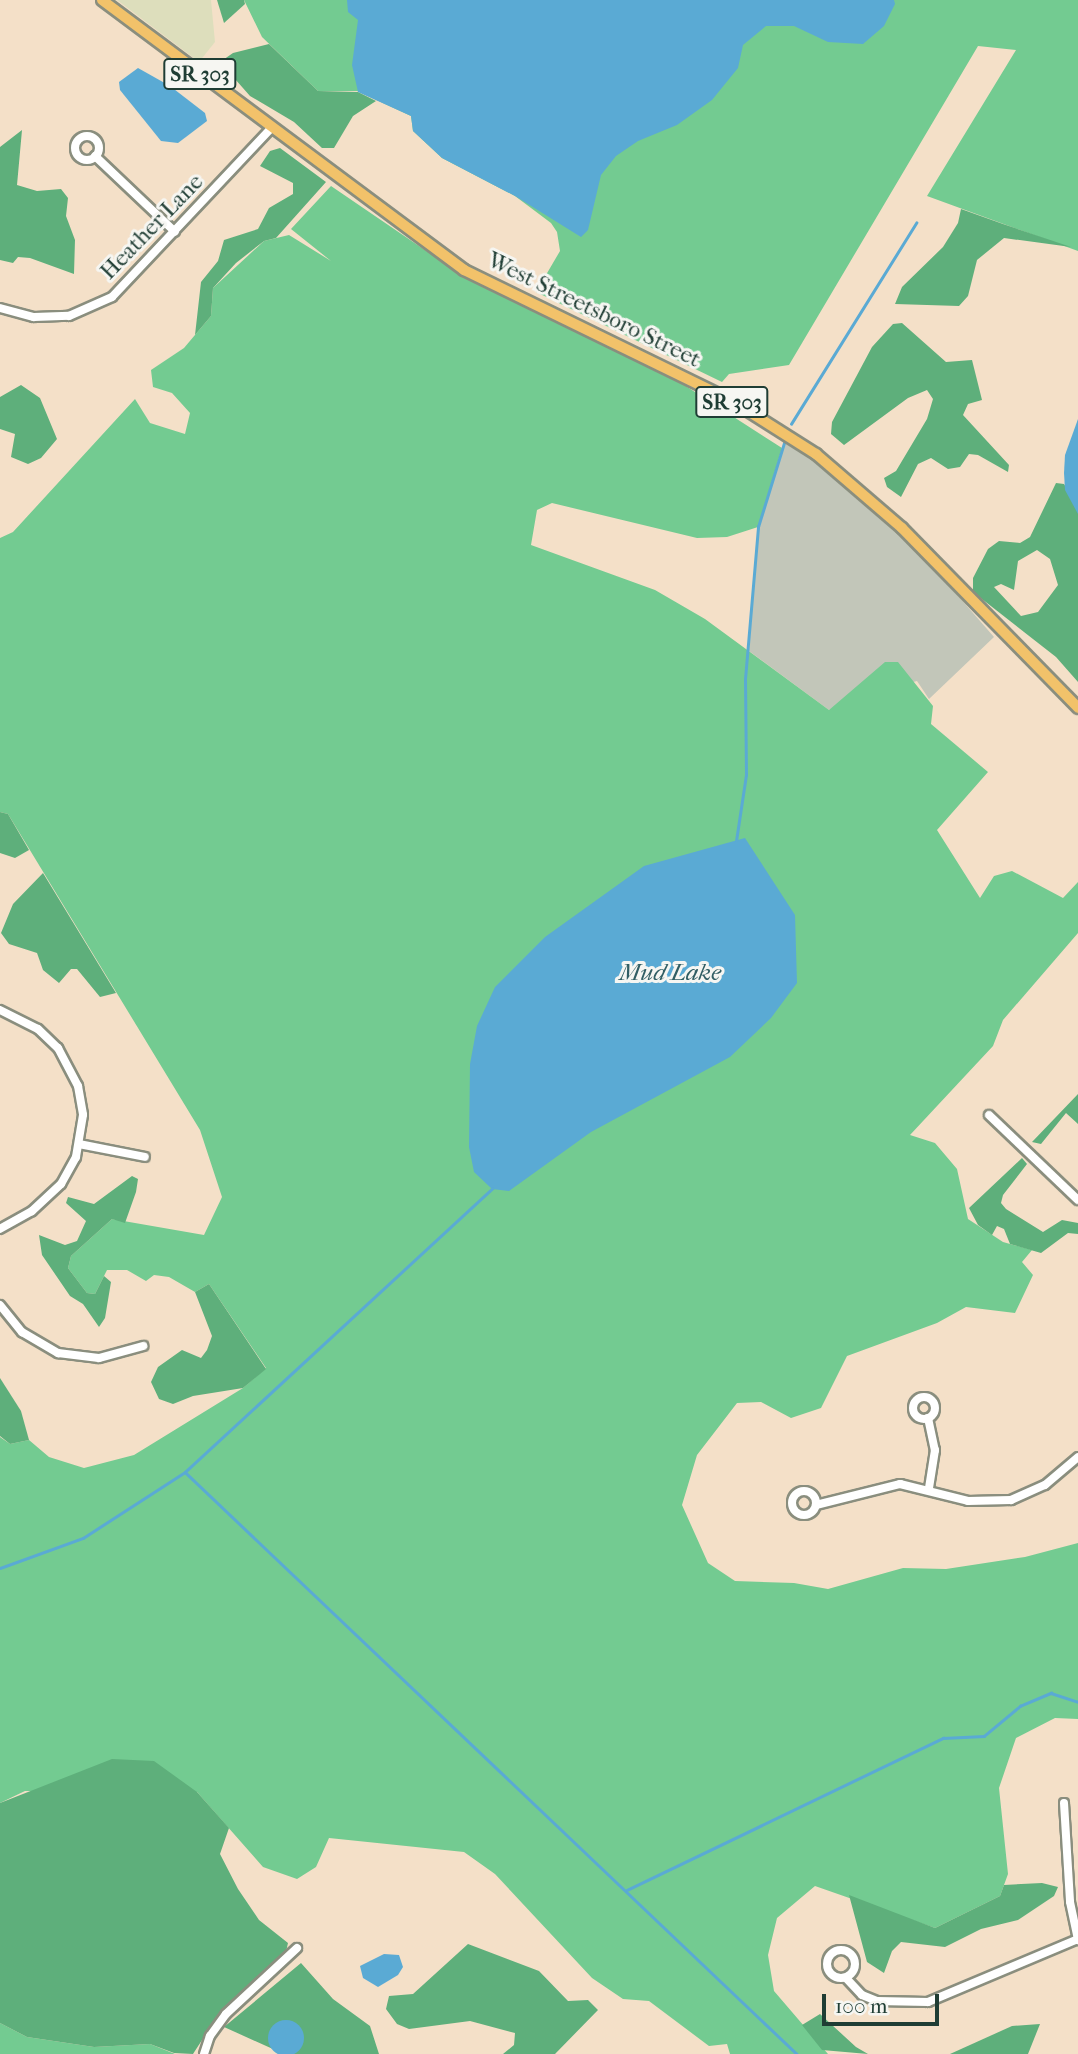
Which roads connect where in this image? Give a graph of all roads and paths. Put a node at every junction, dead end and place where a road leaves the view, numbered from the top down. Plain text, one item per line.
1 (102, 0) edge
2 (271, 128) junction
3 (95, 156) dead end
4 (175, 232) junction
5 (0, 308) edge
6 (1078, 708) edge
7 (0, 1010) edge
8 (989, 1115) dead end
9 (79, 1144) junction
10 (145, 1157) dead end
11 (1078, 1200) edge
12 (0, 1229) edge
13 (0, 1305) edge
14 (144, 1346) dead end
15 (928, 1418) dead end
16 (1078, 1457) edge
17 (929, 1489) junction
18 (816, 1505) dead end
19 (1064, 1803) dead end
20 (1078, 1940) edge
21 (297, 1948) dead end
22 (846, 1978) dead end
23 (204, 2054) edge

1 - 2 main road, West Streetsboro Street / SR 303
2 - 4 street, Heather Lane
2 - 6 main road, West Streetsboro Street / SR 303
3 - 4 street
4 - 5 street, Heather Lane
7 - 9 street
8 - 11 street
9 - 10 street
9 - 12 street
13 - 14 street
15 - 17 street
16 - 17 street
17 - 18 street
19 - 20 street
20 - 22 street
21 - 23 street

